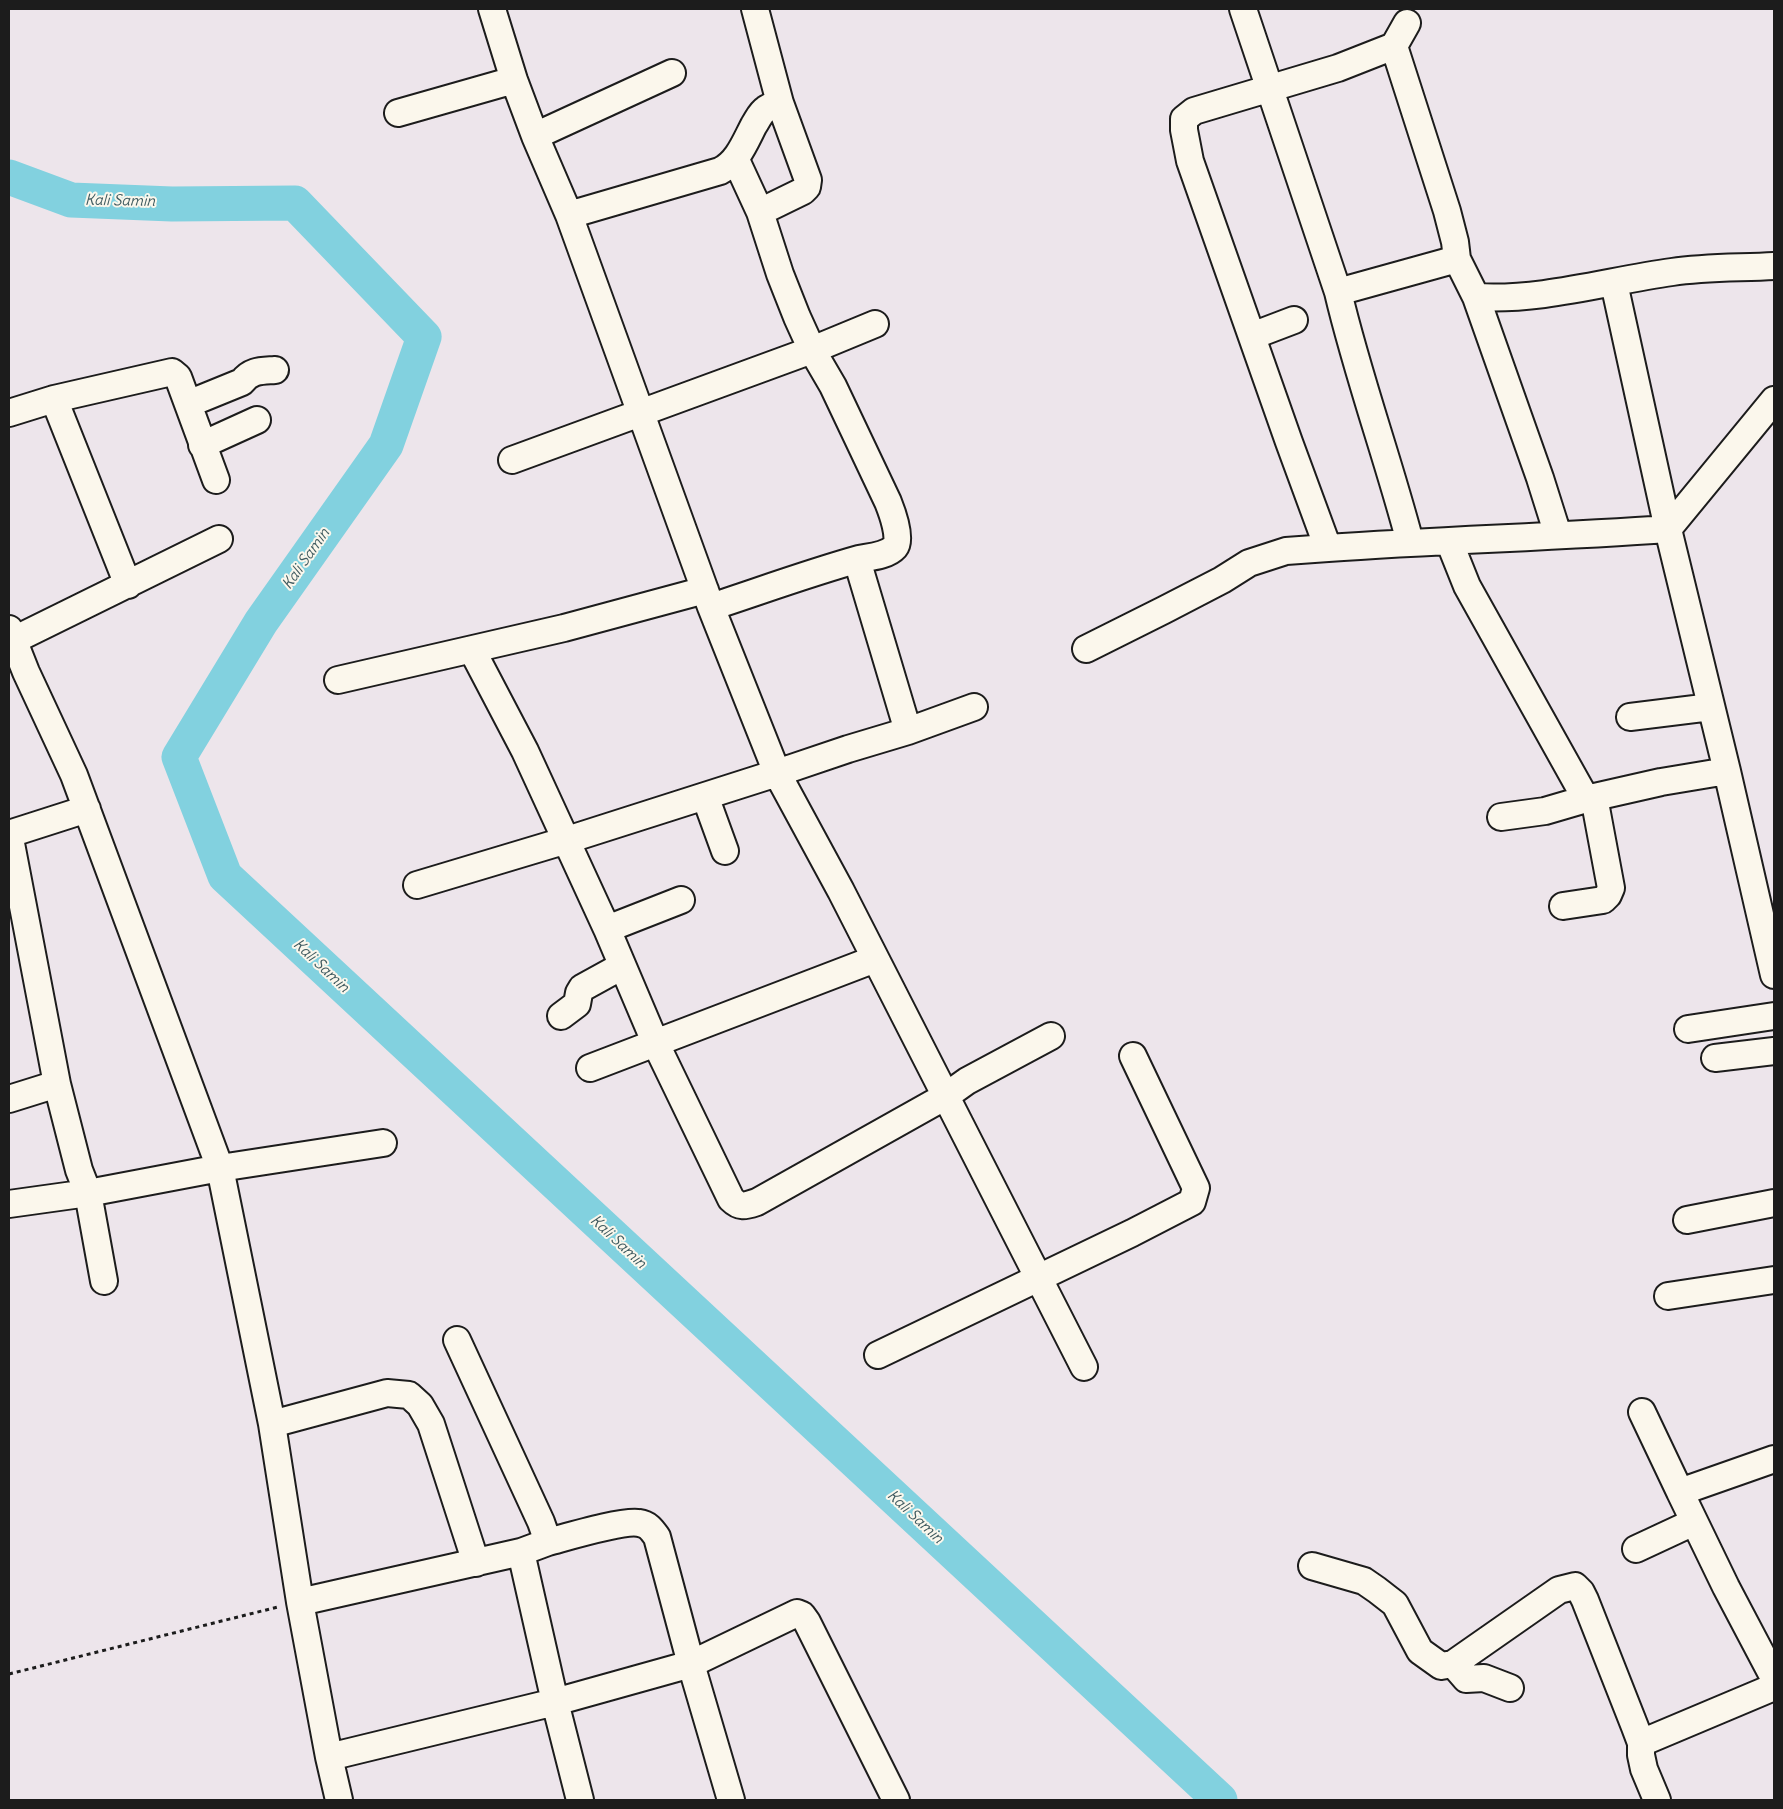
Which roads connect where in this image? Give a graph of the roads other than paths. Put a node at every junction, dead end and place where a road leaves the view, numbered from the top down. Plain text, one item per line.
1 (492, 9) edge
2 (755, 9) edge
3 (1243, 9) edge
4 (1407, 23) dead end
5 (1394, 46) junction
6 (672, 73) dead end
7 (514, 80) junction
8 (1270, 88) junction
9 (780, 103) junction
10 (398, 113) dead end
11 (535, 136) junction
12 (736, 160) junction
13 (760, 212) junction
14 (569, 214) junction
15 (1457, 259) junction
16 (1774, 266) edge
17 (1614, 283) junction
18 (1338, 292) junction
19 (1476, 297) junction
20 (1294, 320) dead end
21 (875, 324) dead end
22 (1252, 336) junction
23 (812, 350) junction
24 (275, 370) dead end
25 (54, 399) junction
26 (1774, 400) edge
27 (188, 404) junction
28 (641, 412) junction
29 (9, 413) edge
30 (257, 420) dead end
31 (202, 445) junction
32 (512, 460) dead end
33 (216, 480) dead end
34 (1668, 528) junction
35 (1558, 535) junction
36 (219, 540) dead end
37 (1449, 541) junction
38 (1410, 542) junction
39 (1328, 548) junction
40 (857, 560) junction
41 (128, 585) junction
42 (708, 598) junction
43 (11, 634) edge
44 (1086, 649) dead end
45 (472, 650) junction
46 (18, 676) edge
47 (338, 680) dead end
48 (1711, 706) junction
49 (974, 707) dead end
50 (1630, 717) dead end
51 (908, 731) junction
52 (1728, 771) junction
53 (777, 773) junction
54 (705, 796) junction
55 (1590, 798) junction
56 (87, 809) junction
57 (1501, 817) dead end
58 (9, 834) edge
59 (567, 840) junction
60 (725, 851) dead end
61 (417, 885) dead end
62 (682, 900) dead end
63 (1563, 906) dead end
64 (606, 929) junction
65 (875, 959) junction
66 (622, 966) junction
67 (1774, 975) edge
68 (561, 1016) dead end
69 (1774, 1016) edge
70 (1688, 1029) dead end
71 (1052, 1036) dead end
72 (655, 1042) junction
73 (1774, 1051) edge
74 (1133, 1056) dead end
75 (1715, 1058) dead end
76 (590, 1068) dead end
77 (57, 1084) junction
78 (946, 1096) junction
79 (9, 1099) edge
80 (383, 1143) dead end
81 (220, 1168) junction
82 (88, 1193) junction
83 (1774, 1203) edge
84 (9, 1204) edge
85 (1687, 1220) dead end
86 (1040, 1278) junction
87 (1774, 1280) edge
88 (104, 1281) dead end
89 (1668, 1296) dead end
90 (457, 1340) dead end
91 (878, 1355) dead end
92 (1084, 1367) dead end
93 (1642, 1412) dead end
94 (272, 1424) junction
95 (1774, 1459) edge
96 (1680, 1492) junction
97 (1694, 1522) junction
98 (548, 1542) junction
99 (1636, 1549) dead end
100 (521, 1552) junction
101 (476, 1563) junction
102 (1312, 1566) dead end
103 (300, 1602) junction
104 (691, 1664) junction
105 (1453, 1664) junction
106 (1774, 1678) edge
107 (1510, 1688) dead end
108 (1774, 1688) edge
109 (555, 1702) junction
110 (1641, 1744) junction
111 (329, 1757) junction
112 (338, 1800) edge
113 (580, 1800) edge
114 (731, 1800) edge
115 (896, 1800) edge
116 (1658, 1800) edge

1 - 7 street
2 - 9 street
3 - 8 street
4 - 5 street
5 - 8 street
5 - 15 street
6 - 11 street
7 - 10 street
7 - 11 street
8 - 18 street
8 - 22 street
9 - 12 street
9 - 13 street
11 - 14 street
12 - 13 street
12 - 14 street
13 - 23 street
14 - 28 street
15 - 18 street
15 - 19 street
16 - 17 street
17 - 19 street
17 - 34 street
18 - 38 street
19 - 35 street
20 - 22 street
21 - 23 street
22 - 39 street
23 - 28 street
23 - 40 street
24 - 27 street
25 - 27 street
25 - 29 street
25 - 41 street
26 - 34 street
27 - 31 street
28 - 32 street
28 - 42 street
30 - 31 street
31 - 33 street
34 - 35 street
34 - 48 street
35 - 37 street
36 - 41 street
37 - 38 street
37 - 55 street
38 - 39 street
39 - 44 street
40 - 42 street
40 - 51 street
41 - 43 street
42 - 45 street
42 - 53 street
43 - 46 street
45 - 47 street
45 - 59 street
46 - 56 street
48 - 50 street
48 - 52 street
49 - 51 street
51 - 53 street
52 - 55 street
52 - 67 street
53 - 54 street
53 - 65 street
54 - 59 street
54 - 60 street
55 - 57 street
55 - 63 street
56 - 58 street
56 - 81 street
58 - 77 street
59 - 61 street
59 - 64 street
62 - 64 street
64 - 66 street
65 - 72 street
65 - 78 street
66 - 68 street
66 - 72 street
69 - 70 street
71 - 78 street
72 - 76 street
72 - 78 street
73 - 75 street
74 - 86 street
77 - 79 street
77 - 82 street
78 - 86 street
80 - 81 street
81 - 82 street
81 - 94 street
82 - 84 street
82 - 88 street
83 - 85 street
86 - 91 street
86 - 92 street
87 - 89 street
90 - 98 street
93 - 96 street
94 - 101 street
94 - 103 street
95 - 96 street
96 - 97 street
97 - 99 street
97 - 106 street
98 - 100 street
98 - 104 street
100 - 101 street
100 - 109 street
101 - 103 street
102 - 105 street
103 - 111 street
104 - 109 street
104 - 114 street
104 - 115 street
105 - 107 street
105 - 110 street
108 - 110 street
109 - 111 street
109 - 113 street
110 - 116 street
111 - 112 street

